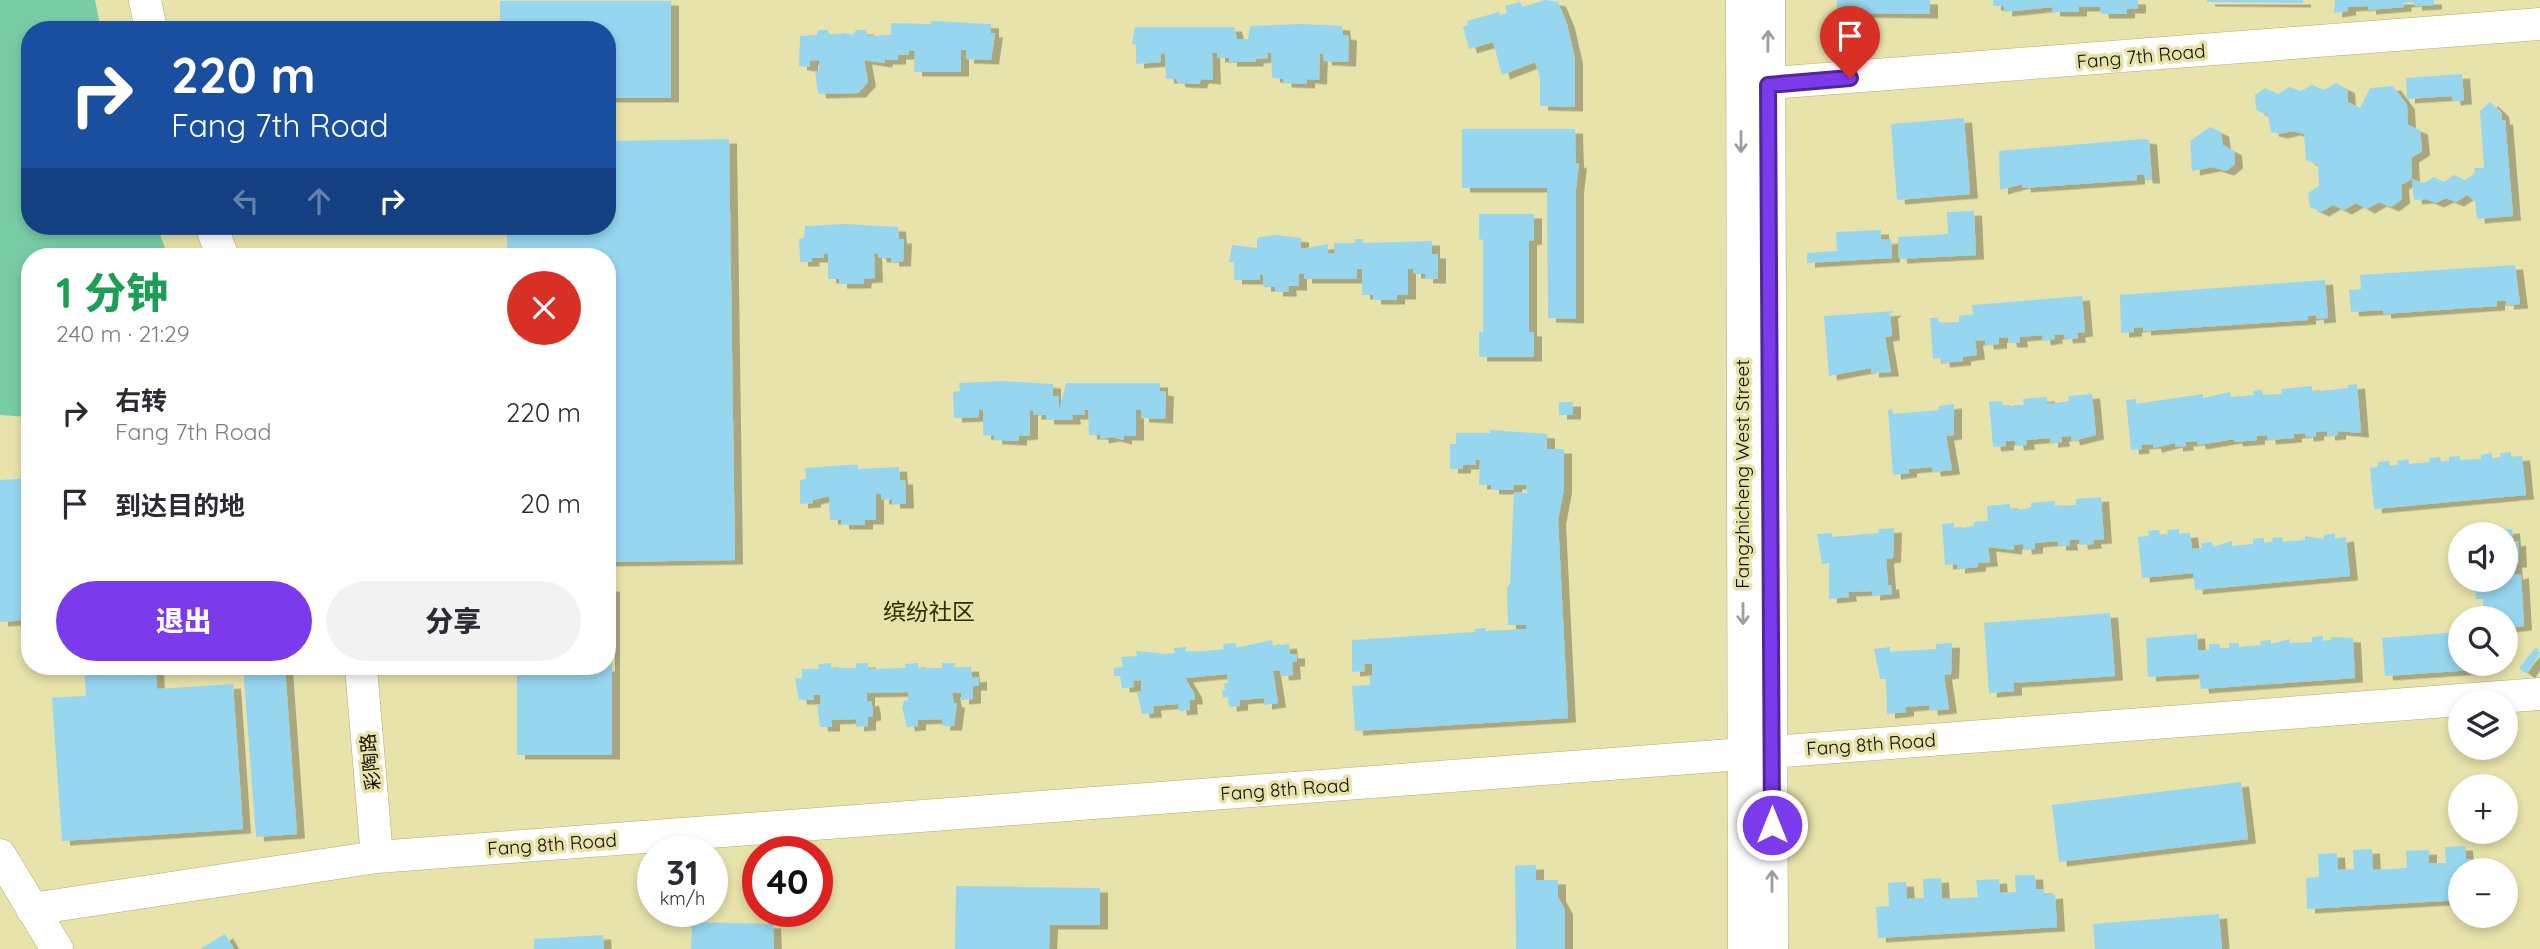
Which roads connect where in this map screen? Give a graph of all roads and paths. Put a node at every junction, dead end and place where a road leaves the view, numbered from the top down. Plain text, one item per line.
1 (145, 0) edge
2 (1742, 0) edge
3 (1769, 0) edge
4 (149, 21) edge
5 (2540, 24) edge
6 (1754, 85) junction
7 (362, 675) edge
8 (2540, 694) edge
9 (1757, 753) junction
10 (0, 855) edge
11 (377, 857) junction
12 (32, 909) junction
13 (57, 949) edge
14 (1744, 949) edge
15 (1772, 949) edge

1 - 4 street
2 - 6 street, Fangzhicheng West Street
6 -> 3 street, Fangzhicheng West Street
5 - 6 street, Fang 7th Road
6 - 9 street, Fangzhicheng West Street
7 - 11 street, 彩陶路
8 - 9 street, Fang 8th Road
9 - 11 street, Fang 8th Road
9 - 14 street, Fangzhicheng West Street
15 -> 9 street, Fangzhicheng West Street
10 - 12 street
11 - 12 street, Fang 8th Road
12 - 13 street

